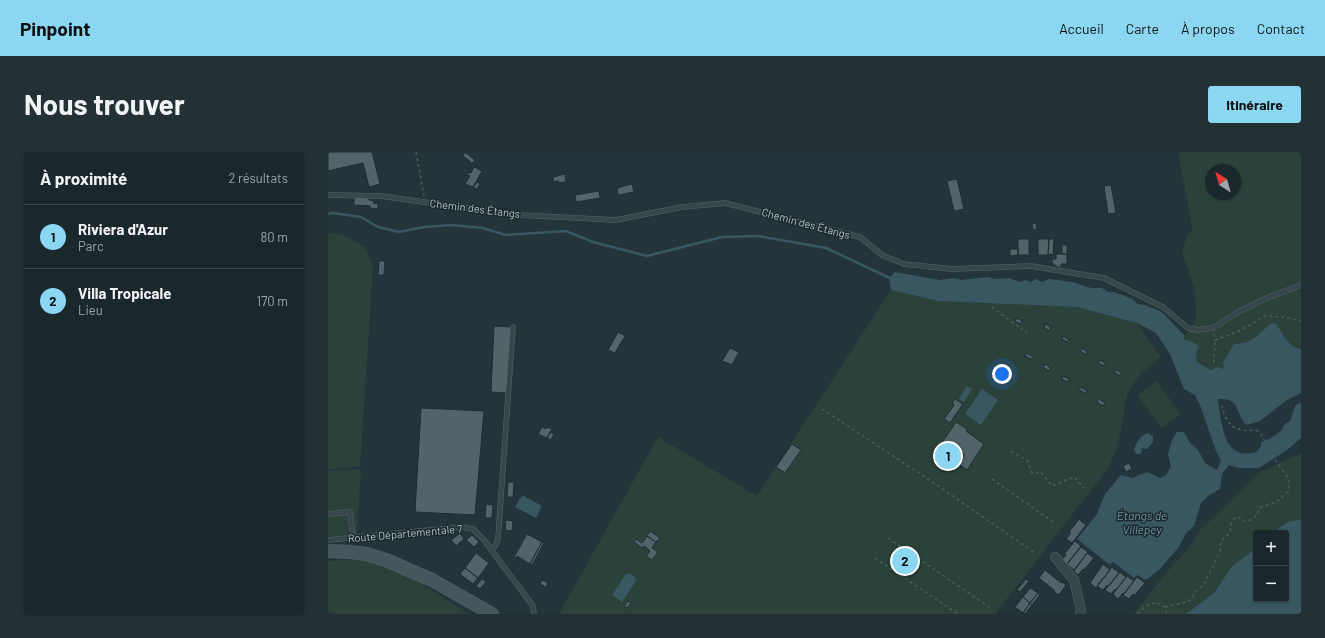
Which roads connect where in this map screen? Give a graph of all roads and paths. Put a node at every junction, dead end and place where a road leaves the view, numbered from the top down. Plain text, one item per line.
1 (416, 152) edge
2 (328, 195) edge
3 (425, 202) junction
4 (1301, 285) edge
5 (992, 307) dead end
6 (1301, 321) edge
7 (513, 327) dead end
8 (1214, 328) junction
9 (1027, 333) dead end
10 (1214, 340) junction
11 (1214, 363) dead end
12 (1221, 403) dead end
13 (822, 409) dead end
14 (1011, 451) dead end
15 (992, 479) dead end
16 (1084, 488) dead end
17 (328, 514) edge
18 (1056, 524) dead end
19 (352, 537) junction
20 (888, 538) dead end
21 (328, 540) edge
22 (491, 549) junction
23 (328, 551) edge
24 (1035, 552) dead end
25 (1055, 557) dead end
26 (875, 558) dead end
27 (457, 596) junction
28 (1165, 607) junction
29 (992, 609) dead end
30 (480, 614) edge
31 (492, 614) edge
32 (534, 614) edge
33 (958, 614) edge
34 (1080, 614) edge
35 (1138, 614) edge
36 (1167, 614) edge

1 - 3 path
2 - 3 lane, Chemin des Étangs
3 - 8 lane, Chemin des Étangs
4 - 8 lane
5 - 9 path
6 - 10 path
7 - 22 lane
8 - 10 path
10 - 11 path
12 - 28 path
13 - 24 path
14 - 16 path
15 - 18 path
17 - 19 lane
19 - 21 lane, Route Départementale 7
19 - 22 lane, Route Départementale 7
20 - 29 path
22 - 32 lane, Route Départementale 7
23 - 27 main road, Route Départementale 7
25 - 34 street
26 - 33 path
27 - 30 main road, Route Départementale 7
27 - 31 main road, Route Départementale 7
28 - 35 path
28 - 36 path

